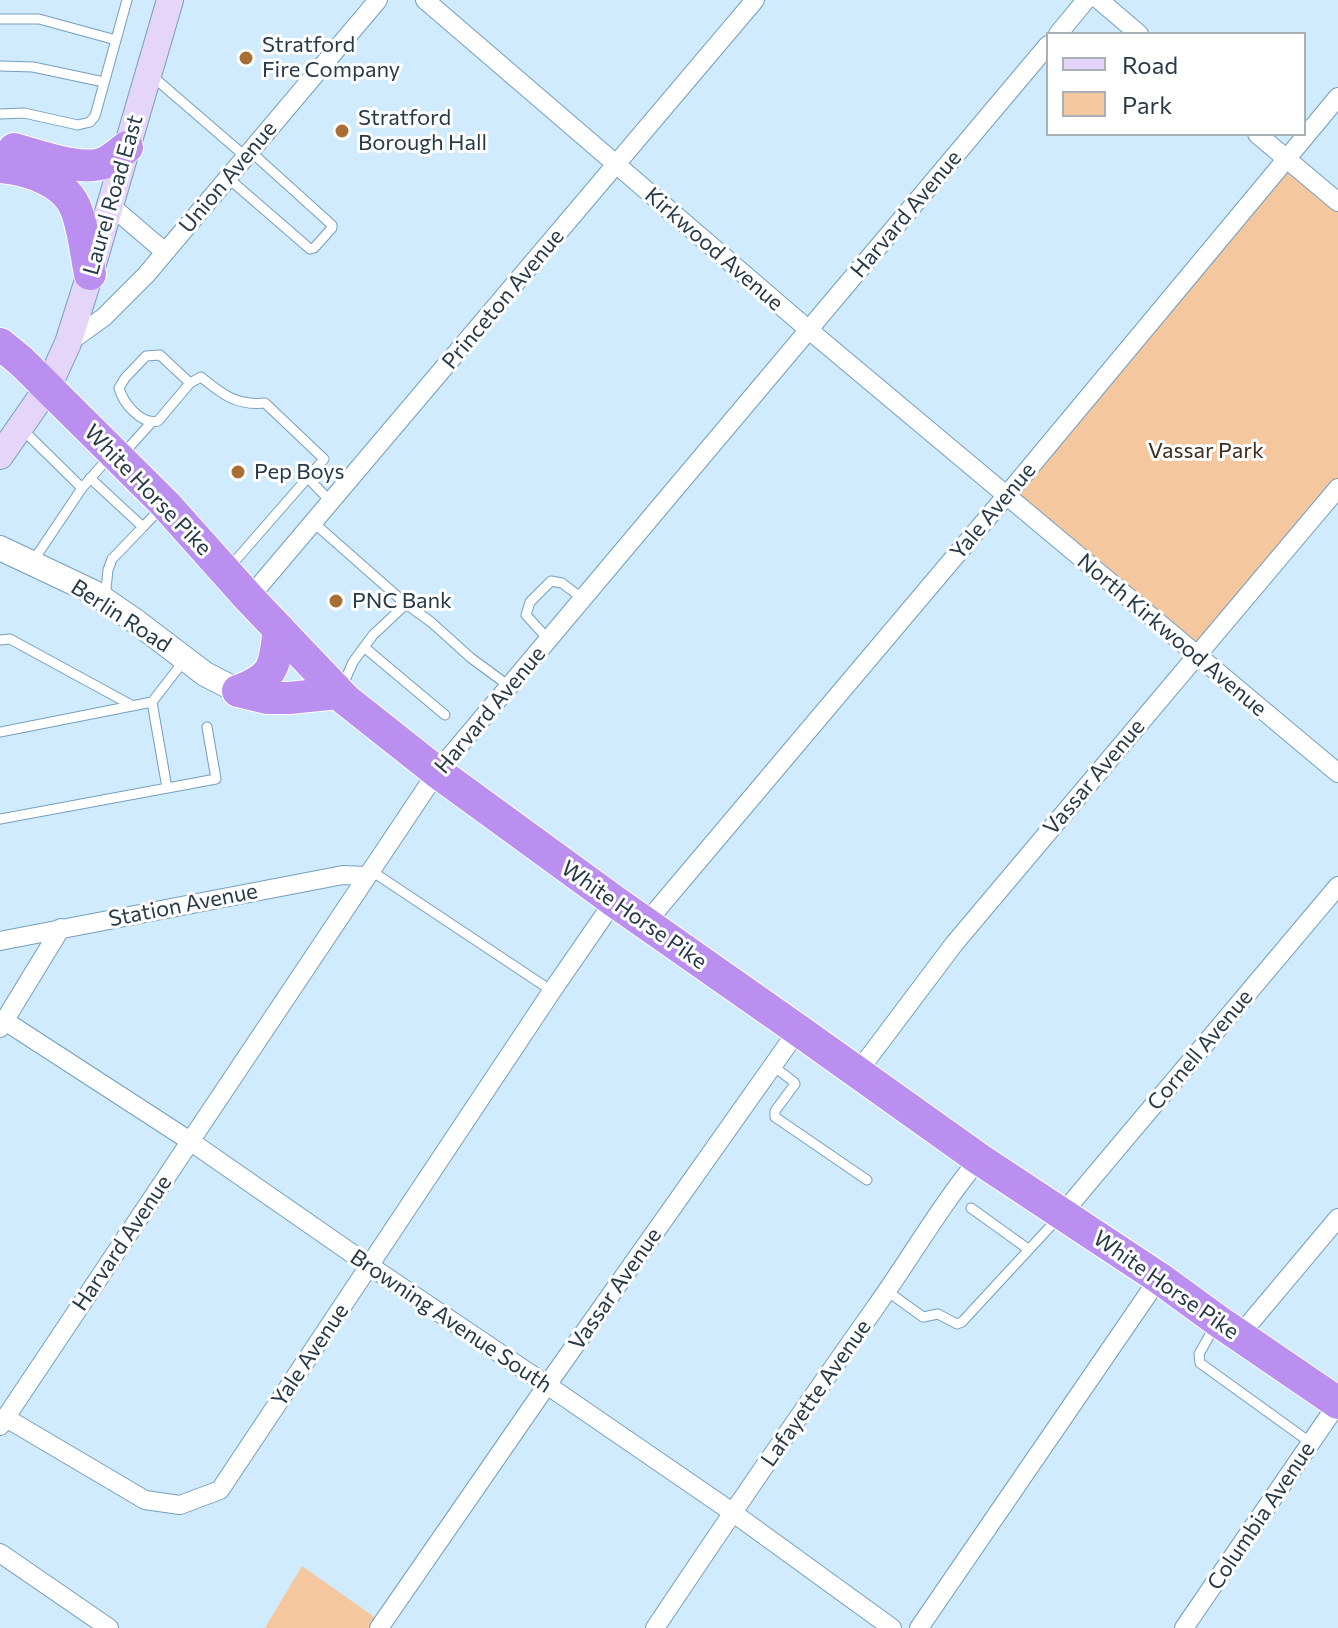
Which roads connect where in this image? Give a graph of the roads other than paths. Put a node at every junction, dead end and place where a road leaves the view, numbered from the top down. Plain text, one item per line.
1 (127, 0) edge
2 (170, 0) edge
3 (378, 0) edge
4 (425, 0) edge
5 (755, 0) edge
6 (1086, 0) edge
7 (1099, 0) edge
8 (0, 19) edge
9 (1060, 32) edge
10 (1137, 32) edge
11 (116, 40) junction
12 (1046, 47) edge
13 (0, 66) edge
14 (149, 72) junction
15 (104, 82) junction
16 (1338, 97) edge
17 (0, 114) edge
18 (1306, 135) edge
19 (1259, 136) edge
20 (1305, 136) edge
21 (0, 147) edge
22 (127, 147) junction
23 (248, 154) junction
24 (1286, 159) junction
25 (617, 165) junction
26 (0, 167) edge
27 (228, 178) junction
28 (1338, 202) edge
29 (110, 205) junction
30 (165, 252) junction
31 (90, 274) junction
32 (809, 330) junction
33 (68, 343) junction
34 (0, 344) edge
35 (190, 383) junction
36 (48, 387) junction
37 (151, 423) junction
38 (20, 427) junction
39 (116, 455) junction
40 (0, 456) edge
41 (90, 478) junction
42 (308, 478) junction
43 (82, 488) junction
44 (1338, 488) edge
45 (1006, 496) junction
46 (331, 502) junction
47 (165, 504) junction
48 (314, 523) junction
49 (143, 527) junction
50 (0, 548) edge
51 (32, 563) junction
52 (226, 571) junction
53 (249, 598) junction
54 (583, 599) junction
55 (105, 600) junction
56 (406, 604) junction
57 (279, 629) junction
58 (548, 639) junction
59 (0, 640) edge
60 (364, 647) junction
61 (1197, 655) junction
62 (185, 659) junction
63 (509, 686) junction
64 (238, 691) junction
65 (338, 693) junction
66 (152, 702) junction
67 (133, 706) junction
68 (445, 715) dead end
69 (207, 727) dead end
70 (0, 732) edge
71 (437, 772) junction
72 (1338, 773) edge
73 (167, 788) junction
74 (0, 819) edge
75 (368, 873) junction
76 (1338, 886) edge
77 (614, 901) junction
78 (645, 924) junction
79 (61, 928) junction
80 (0, 941) edge
81 (552, 991) junction
82 (3, 1025) edge
83 (798, 1030) junction
84 (773, 1066) junction
85 (857, 1073) junction
86 (190, 1141) junction
87 (979, 1159) junction
88 (867, 1180) dead end
89 (971, 1208) dead end
90 (1062, 1214) junction
91 (1338, 1218) edge
92 (1028, 1249) junction
93 (370, 1266) junction
94 (1159, 1278) junction
95 (887, 1291) junction
96 (1228, 1329) junction
97 (547, 1385) junction
98 (1338, 1403) edge
99 (3, 1422) edge
100 (1311, 1443) junction
101 (732, 1512) junction
102 (0, 1553) edge
103 (109, 1628) edge
104 (379, 1628) edge
105 (655, 1628) edge
106 (892, 1628) edge
107 (919, 1628) edge
108 (1184, 1628) edge

1 - 11 lane
2 - 14 main road, Laurel Road East
3 - 23 street, Union Avenue
4 - 25 street, Kirkwood Avenue
5 - 25 street, Princeton Avenue
6 - 9 street
7 - 10 street
8 - 11 lane
11 - 15 lane
12 - 32 street, Harvard Avenue
13 - 15 lane
14 - 22 main road, Laurel Road East
14 - 23 lane
15 - 17 lane
16 - 18 street, Yale Avenue
19 - 24 street
20 - 24 street, Yale Avenue
21 - 22 highway
22 - 29 main road, Laurel Road East
23 - 27 street, Union Avenue
23 - 27 lane
24 - 28 street
24 - 45 street, Yale Avenue
25 - 32 street, Kirkwood Avenue
25 - 46 street, Princeton Avenue
26 - 31 highway
27 - 30 street, Union Avenue
29 - 30 street
29 - 31 main road, Laurel Road East
30 - 33 street, Union Avenue
31 - 33 main road, Laurel Road East
32 - 45 street, Kirkwood Avenue
32 - 54 street, Harvard Avenue
33 - 36 main road, Laurel Road East
34 - 36 highway, White Horse Pike
35 - 37 lane
35 - 37 lane
35 - 42 lane
36 - 38 main road, Laurel Road East
36 - 39 highway, White Horse Pike
37 - 39 lane
38 - 40 main road, Laurel Road East
38 - 43 lane
39 - 41 lane
39 - 47 highway, White Horse Pike
41 - 43 lane
41 - 49 lane
42 - 46 lane
42 - 52 lane
43 - 51 lane
44 - 61 street, Vassar Avenue
45 - 61 street, North Kirkwood Avenue
45 - 78 street, Yale Avenue
46 - 48 street, Princeton Avenue
47 - 49 lane
47 - 52 highway, White Horse Pike
48 - 53 street, Princeton Avenue
48 - 56 lane
49 - 55 lane
50 - 51 street, Berlin Road
51 - 55 street, Berlin Road
52 - 53 highway, White Horse Pike
53 - 57 highway, White Horse Pike
54 - 58 street, Harvard Avenue
54 - 58 lane
55 - 62 street, Berlin Road
56 - 60 lane
56 - 63 lane
57 - 64 highway
57 - 65 highway, White Horse Pike
58 - 63 street, Harvard Avenue
59 - 67 lane
60 - 65 lane
60 - 68 lane
61 - 72 street, North Kirkwood Avenue
61 - 85 street, Vassar Avenue
62 - 64 street, Berlin Road
62 - 66 lane
63 - 71 street, Harvard Avenue
64 - 65 highway
65 - 71 highway, White Horse Pike
66 - 67 lane
66 - 73 lane
67 - 70 lane
69 - 73 lane
71 - 75 street, Harvard Avenue
71 - 77 highway, White Horse Pike
73 - 74 lane
75 - 79 street, Station Avenue
75 - 81 lane
75 - 86 street, Harvard Avenue
76 - 90 street, Cornell Avenue
77 - 78 highway, White Horse Pike
77 - 81 street, Yale Avenue
78 - 83 highway, White Horse Pike
79 - 80 street, Station Avenue
79 - 82 street
81 - 93 street, Yale Avenue
82 - 86 street, Browning Avenue South
83 - 84 street, Vassar Avenue
83 - 85 highway, White Horse Pike
84 - 88 lane
84 - 97 street, Vassar Avenue
85 - 87 highway, White Horse Pike
86 - 93 street, Browning Avenue South
86 - 99 street, Harvard Avenue
87 - 90 highway, White Horse Pike
87 - 95 street, Lafayette Avenue
89 - 92 lane
90 - 92 lane
90 - 94 highway, White Horse Pike
91 - 96 street
92 - 95 lane
93 - 97 street, Browning Avenue South
93 - 99 street, Yale Avenue
94 - 96 highway, White Horse Pike
94 - 107 street
95 - 101 street, Lafayette Avenue
96 - 98 highway, White Horse Pike
96 - 100 lane
97 - 101 street, Browning Avenue South
97 - 104 street, Vassar Avenue
98 - 100 street, Columbia Avenue
100 - 108 street, Columbia Avenue
101 - 105 street, Lafayette Avenue
101 - 106 street, Browning Avenue South
102 - 103 street

